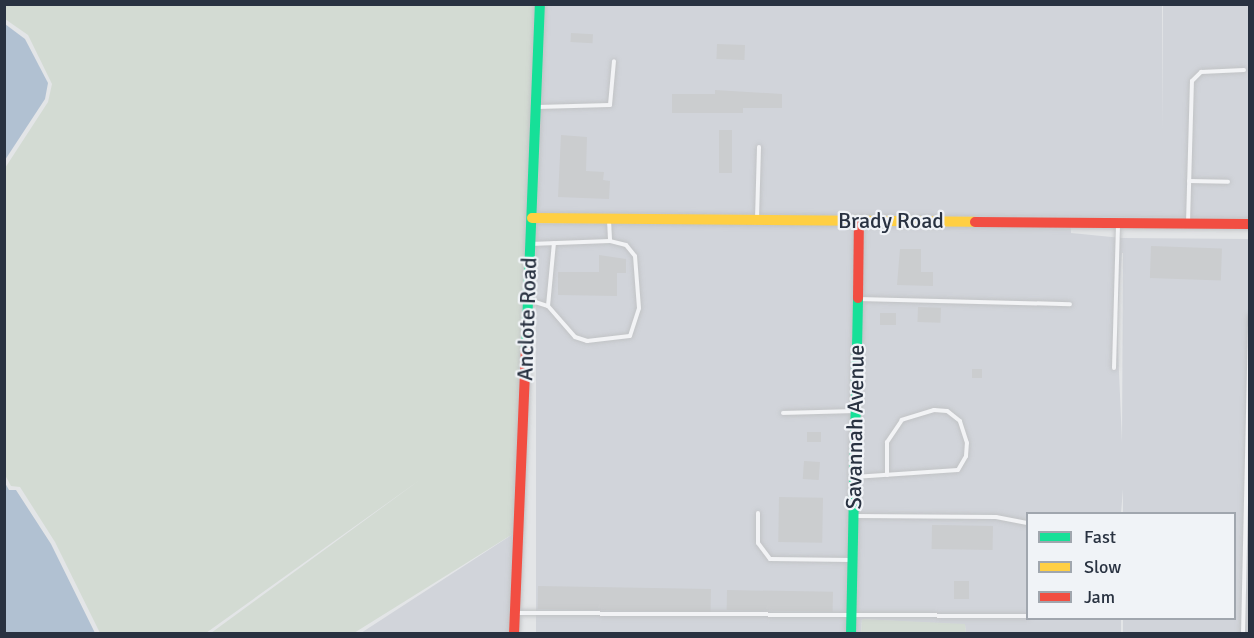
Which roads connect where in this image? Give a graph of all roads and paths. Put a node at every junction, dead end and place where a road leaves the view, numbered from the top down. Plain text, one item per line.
1 (540, 4) edge
2 (614, 61) dead end
3 (1244, 70) dead end
4 (536, 107) junction
5 (759, 147) dead end
6 (1189, 181) junction
7 (1228, 182) dead end
8 (531, 218) junction
9 (609, 219) junction
10 (757, 220) junction
11 (859, 221) junction
12 (1118, 223) junction
13 (1188, 224) junction
14 (1250, 224) edge
15 (610, 241) junction
16 (554, 243) junction
17 (531, 244) junction
18 (857, 299) junction
19 (528, 300) junction
20 (1070, 304) dead end
21 (548, 306) junction
22 (1250, 316) edge
23 (1114, 368) dead end
24 (855, 411) junction
25 (783, 413) dead end
26 (886, 475) junction
27 (854, 477) junction
28 (758, 513) dead end
29 (853, 515) junction
30 (1026, 523) edge
31 (852, 560) junction
32 (515, 613) junction
33 (851, 616) junction
34 (1026, 616) edge
35 (514, 633) edge
36 (851, 633) edge
37 (1243, 633) edge

1 - 4 street, Anclote Road
2 - 4 lane
3 - 6 lane
4 - 8 street, Anclote Road
5 - 10 lane
6 - 7 lane
6 - 13 lane
8 - 9 street, Brady Road
8 - 17 street, Anclote Road
9 - 10 street, Brady Road
9 - 15 lane
10 - 11 street, Brady Road
11 - 12 street, Brady Road
11 - 18 street, Savannah Avenue
12 - 13 street, Brady Road
12 - 23 lane
13 - 14 street, Brady Road
15 - 16 lane
15 - 21 lane
16 - 17 lane
16 - 21 lane
17 - 19 street, Anclote Road
18 - 20 lane
18 - 24 street, Savannah Avenue
19 - 21 lane
19 - 32 street, Anclote Road
22 - 37 lane
24 - 25 lane
24 - 27 street, Savannah Avenue
26 - 26 lane
26 - 27 lane
27 - 29 street, Savannah Avenue
28 - 31 lane
29 - 30 lane
29 - 31 street, Savannah Avenue
31 - 33 street, Savannah Avenue
32 - 33 lane
32 - 35 street, Anclote Road
33 - 34 lane
33 - 36 street, Savannah Avenue

